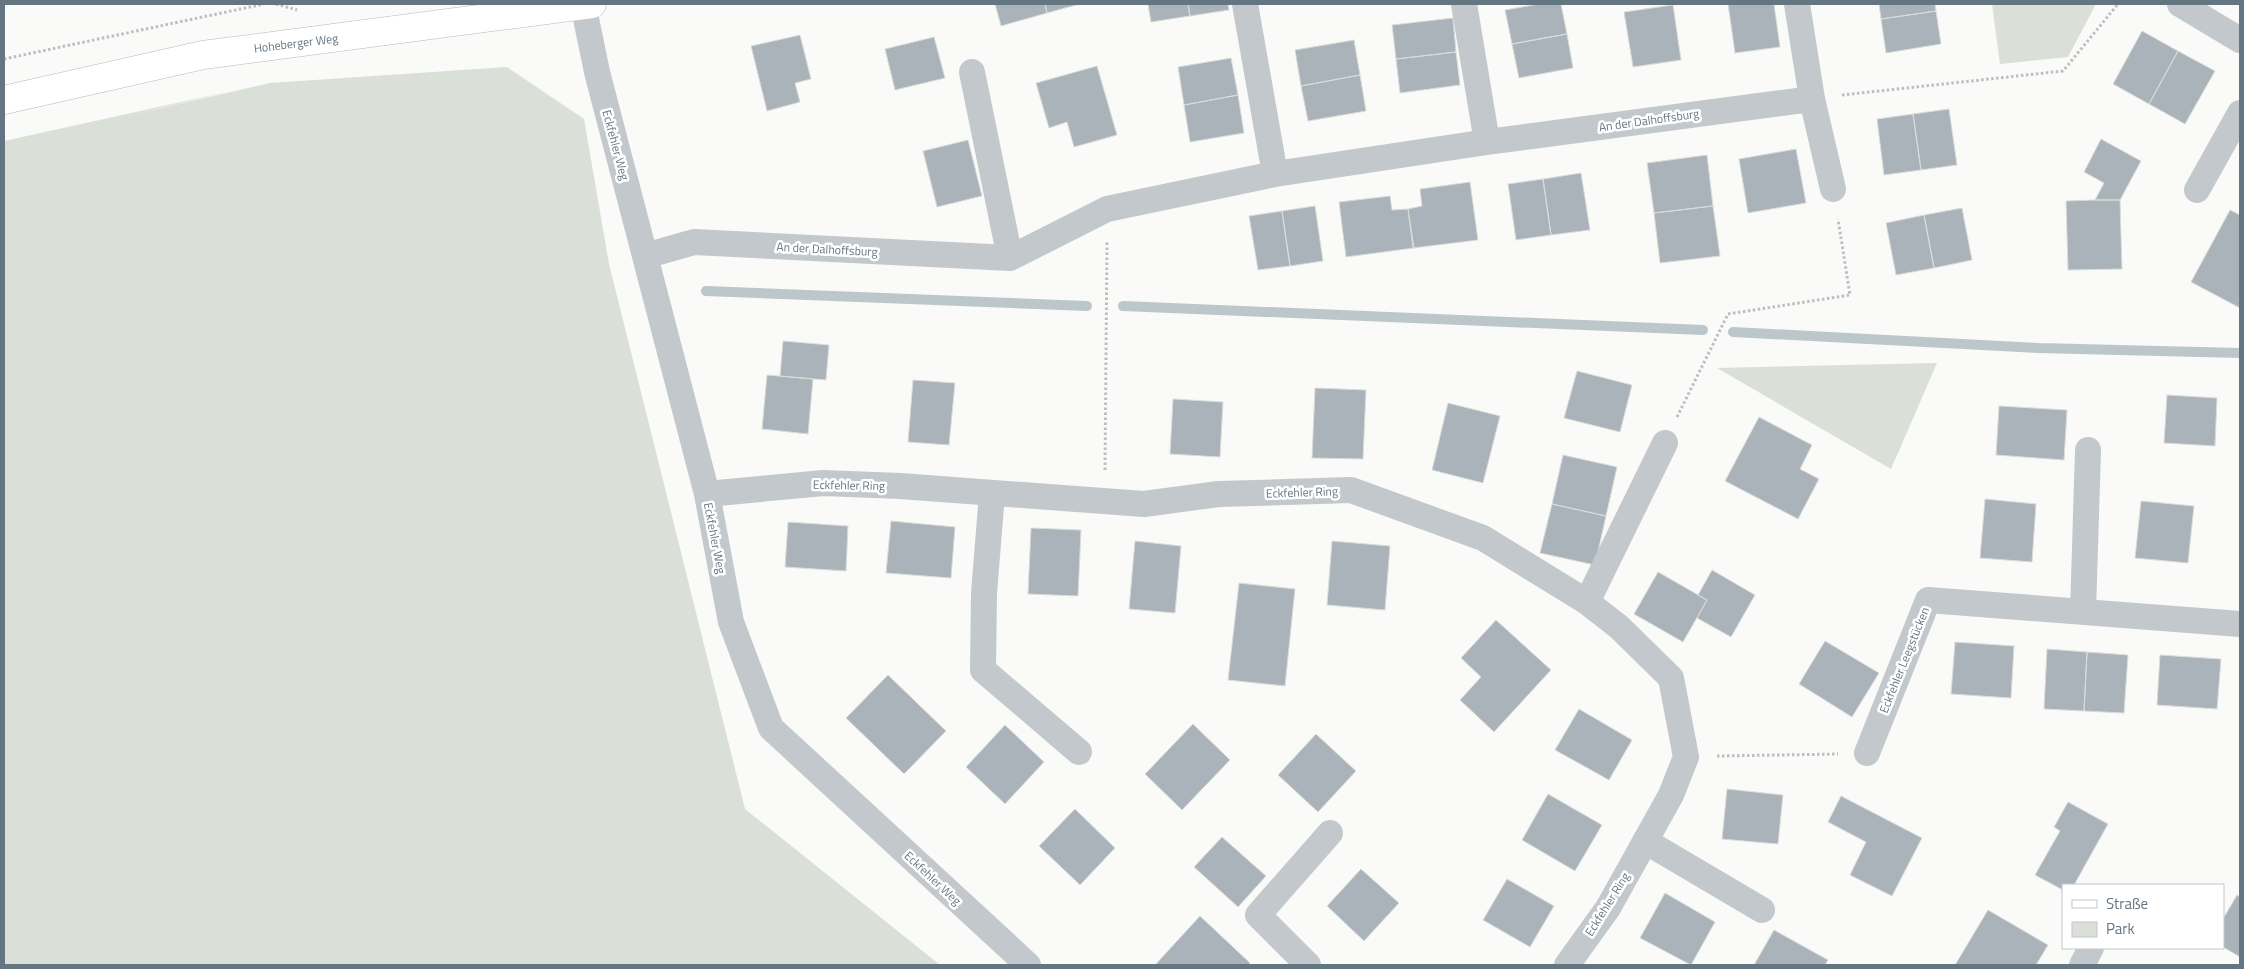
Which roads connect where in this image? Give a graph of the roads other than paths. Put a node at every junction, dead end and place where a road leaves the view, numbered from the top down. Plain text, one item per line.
1 (586, 4) edge
2 (1245, 4) edge
3 (1464, 4) edge
4 (1797, 4) edge
5 (2180, 4) edge
6 (2240, 40) edge
7 (972, 72) dead end
8 (1812, 99) junction
9 (4, 100) edge
10 (2240, 113) edge
11 (1487, 142) junction
12 (1275, 174) junction
13 (1833, 189) road end
14 (2197, 190) dead end
15 (645, 256) junction
16 (1010, 258) junction
17 (1665, 443) road end
18 (2088, 450) dead end
19 (706, 494) junction
20 (992, 494) junction
21 (1587, 602) junction
22 (2083, 612) junction
23 (2240, 624) edge
24 (1079, 752) dead end
25 (1867, 753) road end
26 (1330, 833) dead end
27 (1645, 841) junction
28 (1762, 910) dead end
29 (2090, 949) edge
30 (1028, 965) edge
31 (1308, 965) edge
32 (1566, 965) edge
33 (2082, 965) edge

1 - 9 street, Hoheberger Weg
1 - 15 street, Eckfehler Weg
2 - 12 street
3 - 11 street
4 - 8 street
5 - 6 street
7 - 16 street
8 - 11 street, An der Dalhoffsburg
8 - 13 street
10 - 14 street
11 - 12 street, An der Dalhoffsburg
12 - 16 street, An der Dalhoffsburg
15 - 16 street, An der Dalhoffsburg
15 - 19 street, Eckfehler Weg
17 - 21 street
18 - 22 street
19 - 20 street, Eckfehler Ring
19 - 30 street, Eckfehler Weg
20 - 21 street, Eckfehler Ring
20 - 24 street
21 - 27 street, Eckfehler Ring
22 - 23 street, Eckfehler Leegstücken
22 - 25 street, Eckfehler Leegstücken
26 - 31 street
27 - 28 street
27 - 32 street, Eckfehler Ring
29 - 33 street

